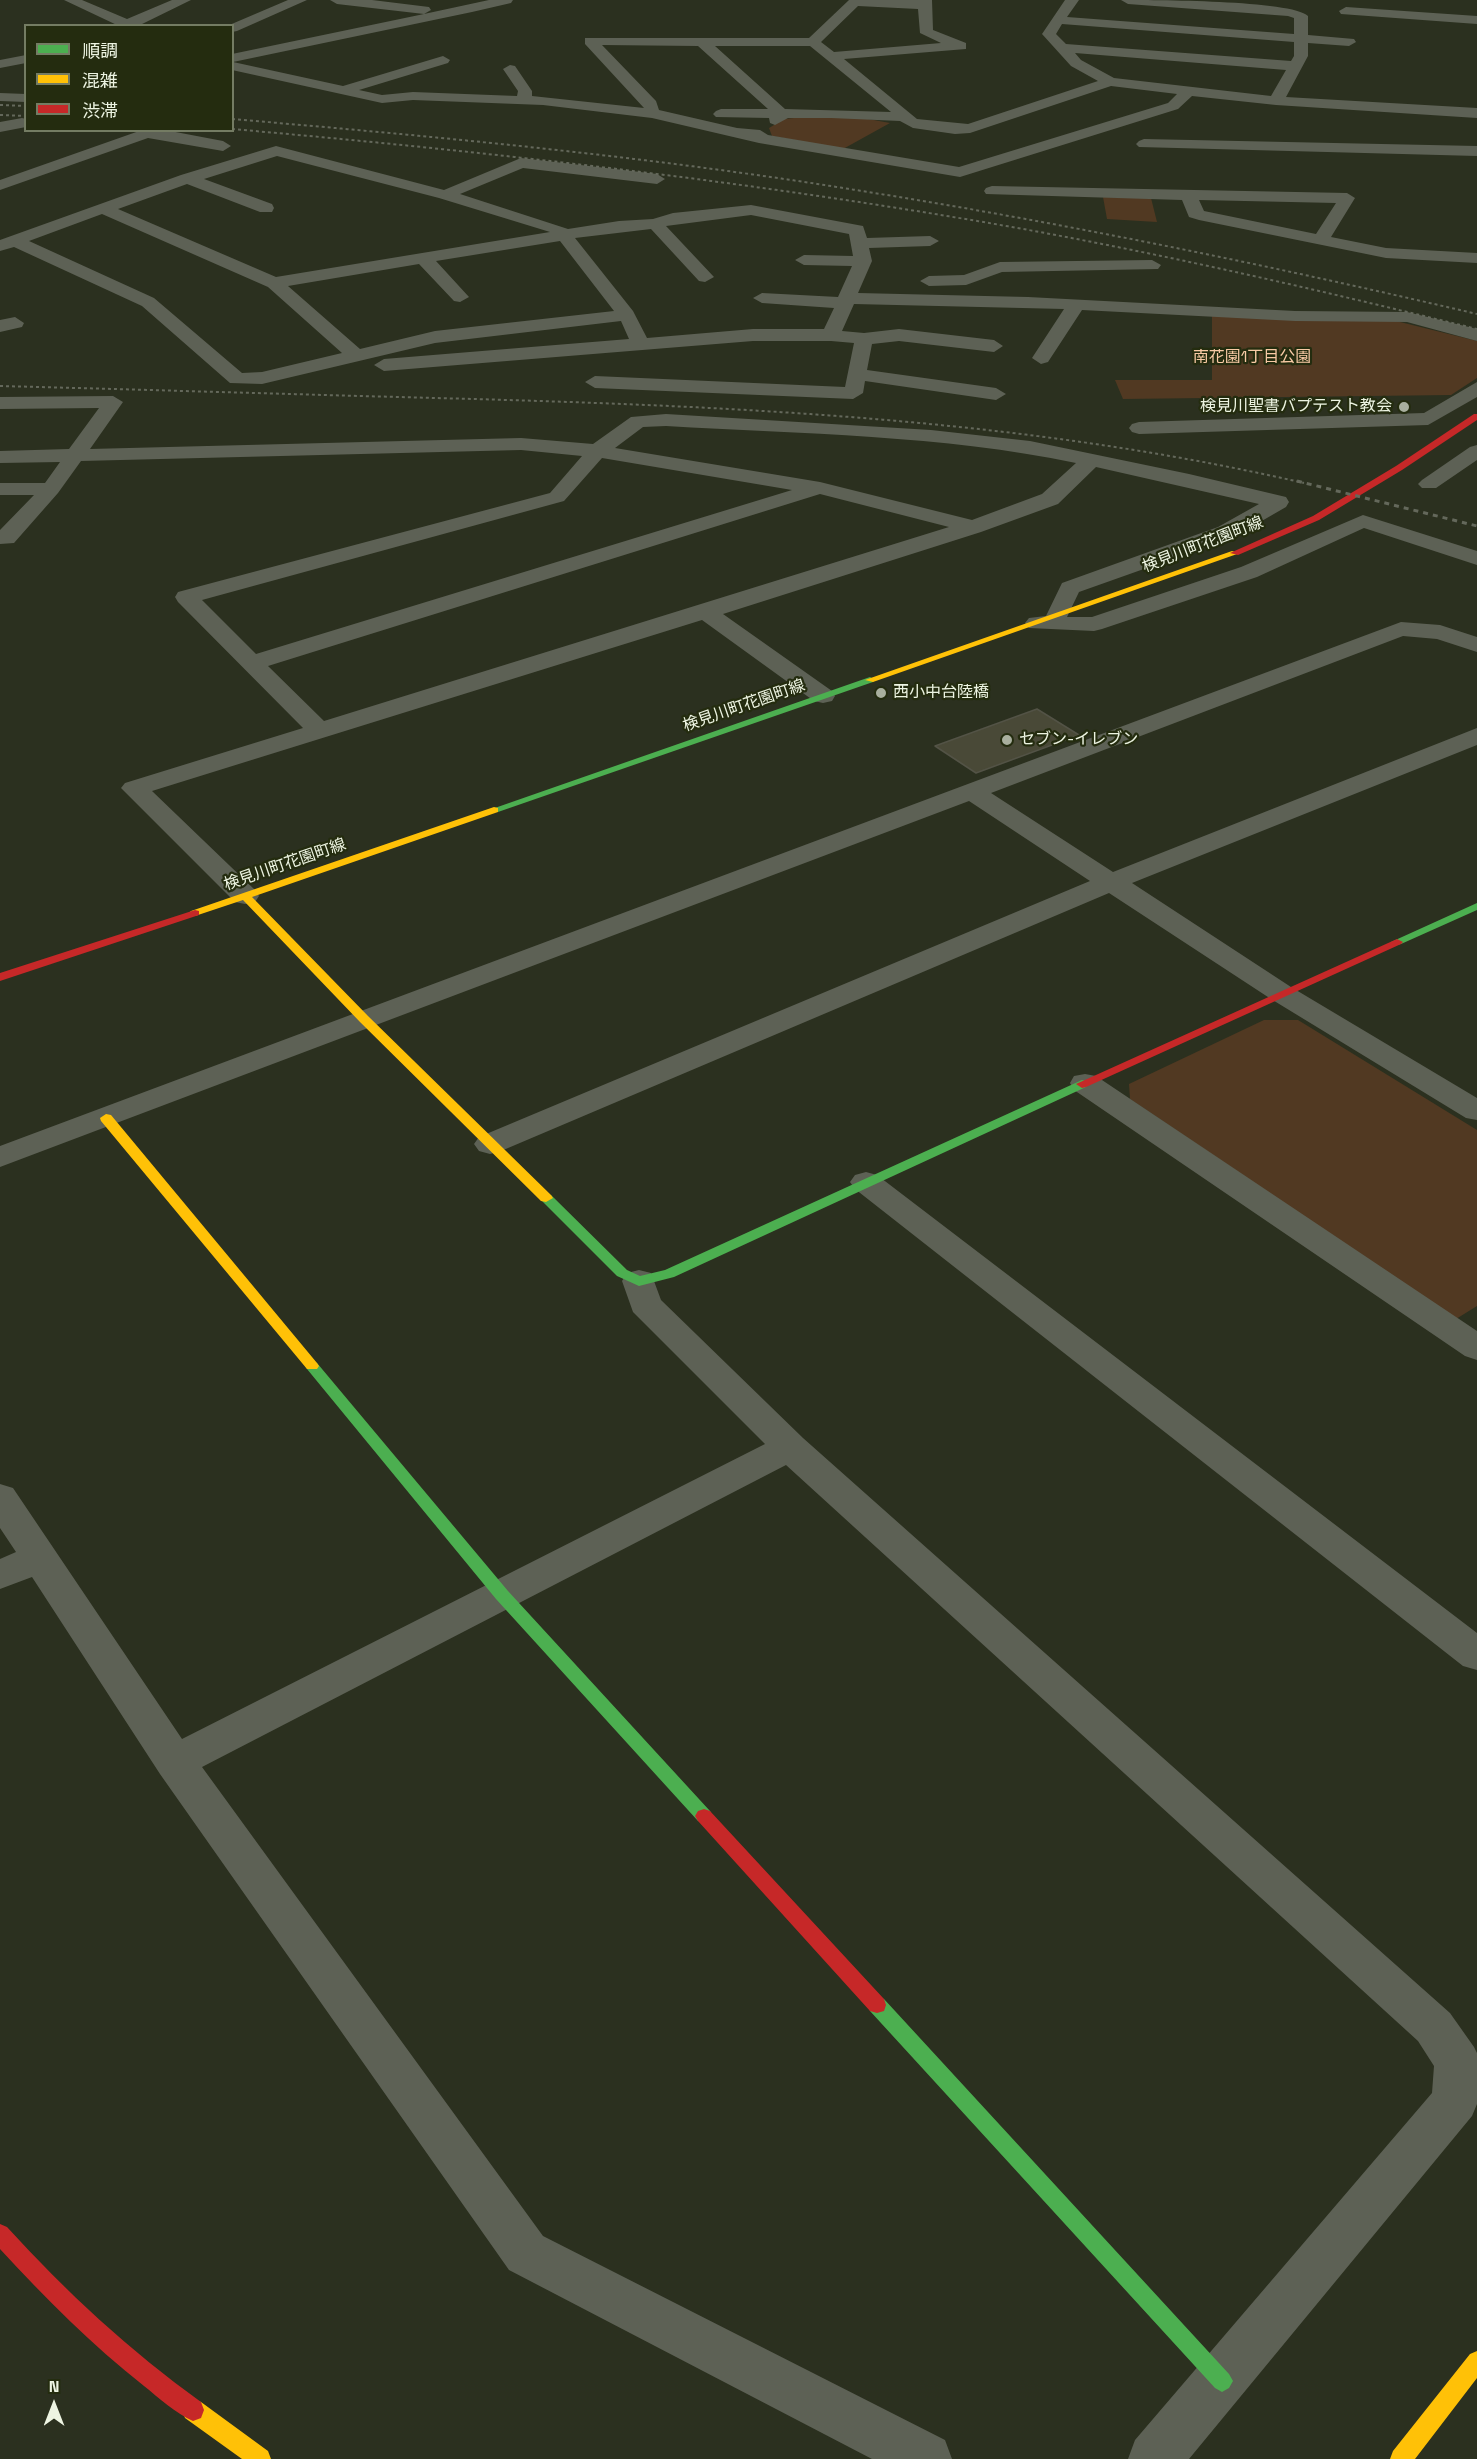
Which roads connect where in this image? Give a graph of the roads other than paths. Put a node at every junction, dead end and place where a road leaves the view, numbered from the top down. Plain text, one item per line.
1 (184, 0) edge
2 (300, 0) edge
3 (337, 0) edge
4 (506, 0) edge
5 (1072, 0) edge
6 (1128, 0) edge
7 (82, 1) edge
8 (925, 2) edge
9 (1346, 11) dead end
10 (452, 13) junction
11 (1058, 20) junction
12 (1477, 20) edge
13 (130, 24) edge
14 (234, 27) edge
15 (1300, 38) junction
16 (701, 41) junction
17 (813, 42) junction
18 (1349, 42) dead end
19 (1061, 48) junction
20 (831, 56) junction
21 (234, 57) edge
22 (24, 59) edge
23 (443, 60) dead end
24 (0, 64) edge
25 (234, 66) edge
26 (1296, 66) junction
27 (510, 69) dead end
28 (1110, 82) junction
29 (445, 83) dead end
30 (341, 91) junction
31 (1189, 91) junction
32 (413, 96) junction
33 (0, 97) edge
34 (24, 98) edge
35 (524, 100) junction
36 (1276, 100) junction
37 (780, 112) junction
38 (652, 113) junction
39 (1477, 113) edge
40 (669, 116) junction
41 (903, 117) junction
42 (24, 126) edge
43 (3, 127) edge
44 (153, 132) edge
45 (760, 135) junction
46 (1144, 144) dead end
47 (223, 146) dead end
48 (1477, 151) edge
49 (0, 170) edge
50 (27, 176) junction
51 (187, 178) junction
52 (657, 179) dead end
53 (0, 185) edge
54 (992, 191) dead end
55 (445, 195) junction
56 (1189, 195) junction
57 (266, 208) dead end
58 (104, 209) junction
59 (655, 224) junction
60 (564, 236) junction
61 (1321, 240) junction
62 (930, 241) dead end
63 (8, 243) edge
64 (859, 243) junction
65 (1477, 258) edge
66 (424, 259) junction
67 (804, 260) dead end
68 (862, 261) junction
69 (1152, 265) dead end
70 (705, 277) dead end
71 (875, 281) dead end
72 (909, 281) dead end
73 (274, 283) junction
74 (847, 294) junction
75 (460, 297) dead end
76 (762, 298) dead end
77 (1076, 305) junction
78 (627, 315) junction
79 (831, 335) junction
80 (1477, 335) edge
81 (864, 339) junction
82 (641, 344) junction
83 (994, 346) dead end
84 (362, 353) junction
85 (1041, 358) dead end
86 (857, 374) junction
87 (595, 382) dead end
88 (1477, 388) edge
89 (996, 394) dead end
90 (0, 403) edge
91 (1477, 416) edge
92 (1139, 428) dead end
93 (597, 451) junction
94 (1477, 451) edge
95 (0, 457) edge
96 (76, 457) junction
97 (1090, 461) junction
98 (1429, 484) dead end
99 (820, 488) junction
100 (0, 489) edge
101 (51, 489) junction
102 (973, 527) junction
103 (0, 537) edge
104 (1477, 558) edge
105 (705, 612) junction
106 (1047, 619) junction
107 (1477, 645) edge
108 (252, 663) junction
109 (823, 696) junction
110 (320, 731) junction
111 (1477, 736) edge
112 (971, 791) junction
113 (1111, 882) junction
114 (245, 896) junction
115 (1473, 912) edge
116 (0, 977) edge
117 (1281, 993) junction
118 (364, 1019) junction
119 (1085, 1083) junction
120 (1477, 1112) edge
121 (106, 1118) junction
122 (490, 1144) junction
123 (0, 1157) edge
124 (866, 1182) junction
125 (639, 1281) junction
126 (1477, 1348) edge
127 (790, 1447) junction
128 (0, 1498) edge
129 (19, 1567) edge
130 (502, 1595) junction
131 (1477, 1655) edge
132 (175, 1762) junction
133 (0, 2234) edge
134 (1477, 2361) edge
135 (1222, 2381) junction
136 (260, 2459) edge
137 (926, 2459) edge
138 (1154, 2459) edge
139 (1401, 2459) edge

1 - 13 street
2 - 14 street
3 - 10 street
4 - 10 street
5 - 11 street
6 - 15 street
7 - 13 street
8 - 17 street
8 - 20 street
9 - 12 street
10 - 21 street
11 - 15 street
11 - 19 street
15 - 18 street
15 - 26 street
16 - 17 street
16 - 37 street
16 - 38 street
17 - 20 street
19 - 26 street
19 - 28 street
20 - 41 street
22 - 24 street
23 - 30 street
25 - 30 street
26 - 36 street
27 - 35 street
28 - 31 street
28 - 41 street
29 - 32 street
30 - 32 street
31 - 36 street
31 - 45 street
32 - 35 street
33 - 34 lane
35 - 38 street
36 - 39 street
37 - 40 street
37 - 41 street
37 - 45 street
38 - 40 street
40 - 45 street
42 - 43 street
44 - 47 street
44 - 50 street
46 - 48 street
49 - 50 street
50 - 53 street
51 - 55 street
51 - 57 street
51 - 58 street
52 - 55 street
54 - 56 street
55 - 60 street
56 - 61 street
56 - 61 street
58 - 63 street
58 - 73 street
59 - 60 street
59 - 64 street
59 - 70 street
60 - 66 street
60 - 78 street
61 - 65 street
62 - 64 street
63 - 84 street
64 - 68 street
66 - 73 street
66 - 75 street
67 - 68 street
68 - 74 street
69 - 72 street
71 - 74 street
73 - 84 street
74 - 76 street
74 - 77 street
74 - 79 street
77 - 80 street
77 - 85 street
78 - 82 street
78 - 84 street
79 - 81 street
79 - 82 street
81 - 83 street
81 - 86 street
82 - 84 street
86 - 87 street
86 - 89 street
88 - 92 street
90 - 96 street
91 - 106 street, 検見川町花園町線
93 - 96 street
93 - 97 street
93 - 99 street
93 - 108 street
94 - 98 street
95 - 96 street
96 - 101 street
97 - 102 street
97 - 106 street
99 - 102 street
99 - 108 street
100 - 101 street
101 - 103 street
102 - 105 street
104 - 106 street
105 - 109 street
105 - 110 street
106 - 109 street, 検見川町花園町線
107 - 112 street
108 - 110 street
109 - 114 street, 検見川町花園町線
110 - 114 street
111 - 113 street
112 - 113 street
112 - 118 street
113 - 117 street
113 - 122 street
114 - 116 street, 検見川町花園町線
114 - 118 street
115 - 117 street
117 - 119 street
117 - 120 street
118 - 121 street
118 - 122 street
119 - 124 street
119 - 126 street
121 - 123 street
121 - 130 street
122 - 125 street
124 - 125 street
124 - 131 street
125 - 127 street
127 - 130 street
127 - 135 street
128 - 129 street
129 - 132 street
130 - 132 street
130 - 135 street
132 - 137 street
133 - 136 street
134 - 139 street
135 - 138 street

